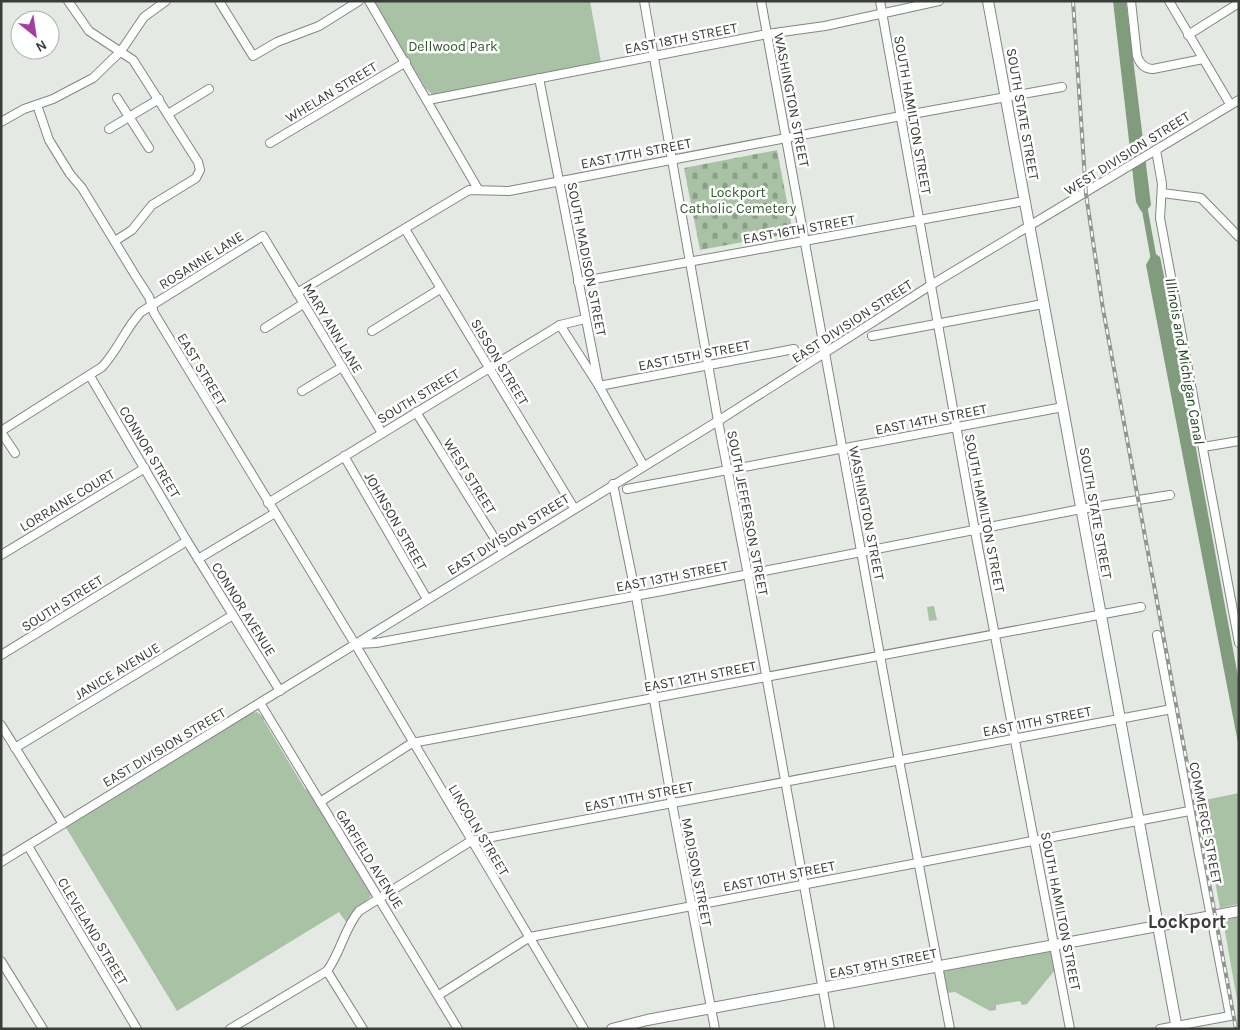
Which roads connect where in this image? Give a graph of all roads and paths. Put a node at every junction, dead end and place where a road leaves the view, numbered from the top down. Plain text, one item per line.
1 (68, 1) edge
2 (166, 1) edge
3 (219, 1) edge
4 (359, 1) edge
5 (369, 1) edge
6 (644, 1) edge
7 (761, 1) edge
8 (880, 1) edge
9 (939, 1) edge
10 (988, 1) edge
11 (1131, 1) edge
12 (1169, 1) edge
13 (1239, 3) edge
14 (883, 14) junction
15 (767, 34) junction
16 (1188, 35) junction
17 (121, 51) junction
18 (655, 55) junction
19 (1203, 60) junction
20 (406, 62) junction
21 (538, 78) junction
22 (1062, 87) dead end
23 (209, 89) dead end
24 (1006, 97) junction
25 (117, 98) dead end
26 (159, 99) junction
27 (428, 100) junction
28 (1239, 100) edge
29 (1230, 104) junction
30 (37, 105) junction
31 (168, 114) junction
32 (901, 116) junction
33 (129, 117) junction
34 (1, 122) edge
35 (109, 129) dead end
36 (786, 138) junction
37 (270, 143) dead end
38 (149, 148) dead end
39 (1153, 152) junction
40 (672, 158) junction
41 (560, 181) junction
42 (478, 189) junction
43 (1162, 193) junction
44 (1024, 201) junction
45 (919, 221) junction
46 (1028, 227) junction
47 (405, 228) junction
48 (263, 236) joint
49 (1239, 237) edge
50 (805, 241) junction
51 (115, 242) junction
52 (691, 260) junction
53 (578, 282) junction
54 (931, 285) junction
55 (440, 289) junction
56 (297, 294) junction
57 (303, 304) junction
58 (1043, 304) junction
59 (152, 305) junction
60 (585, 318) junction
61 (938, 324) junction
62 (560, 325) junction
63 (265, 328) dead end
64 (372, 330) dead end
65 (872, 336) dead end
66 (794, 349) dead end
67 (826, 353) junction
68 (709, 364) junction
69 (342, 367) junction
70 (489, 368) junction
71 (90, 376) junction
72 (599, 386) junction
73 (302, 391) dead end
74 (1063, 407) junction
75 (416, 412) junction
76 (718, 421) junction
77 (956, 426) junction
78 (1, 431) edge
79 (382, 433) junction
80 (1239, 441) edge
81 (1203, 447) junction
82 (842, 448) junction
83 (15, 453) dead end
84 (344, 456) junction
85 (643, 465) junction
86 (145, 468) junction
87 (727, 470) junction
88 (613, 484) junction
89 (627, 489) dead end
90 (1170, 495) dead end
91 (268, 503) junction
92 (574, 508) junction
93 (1082, 509) junction
94 (275, 513) junction
95 (975, 530) junction
96 (187, 541) junction
97 (503, 552) junction
98 (862, 552) junction
99 (1, 554) edge
100 (198, 558) junction
101 (748, 575) junction
102 (636, 596) junction
103 (427, 599) junction
104 (1141, 607) dead end
105 (1101, 613) junction
106 (233, 615) junction
107 (995, 634) junction
108 (1156, 634) dead end
109 (1239, 643) edge
110 (355, 644) junction
111 (1, 655) edge
112 (880, 655) junction
113 (766, 676) junction
114 (280, 691) junction
115 (654, 698) junction
116 (260, 703) junction
117 (1172, 710) junction
118 (1120, 718) junction
119 (1, 726) edge
120 (1016, 738) junction
121 (412, 743) junction
122 (15, 748) junction
123 (899, 760) junction
124 (786, 781) junction
125 (320, 802) junction
126 (672, 803) junction
127 (1205, 808) dead end
128 (1191, 811) junction
129 (1139, 822) junction
130 (63, 824) junction
131 (471, 841) junction
132 (1035, 841) junction
133 (28, 846) junction
134 (1, 862) edge
135 (918, 862) junction
136 (804, 883) junction
137 (380, 898) junction
138 (690, 905) junction
139 (1239, 911) edge
140 (1212, 916) junction
141 (1159, 926) junction
142 (530, 937) junction
143 (1056, 946) junction
144 (1, 961) edge
145 (938, 966) junction
146 (327, 971) junction
147 (823, 988) junction
148 (439, 996) junction
149 (712, 1009) junction
150 (1177, 1027) edge
151 (43, 1029) edge
152 (137, 1029) edge
153 (230, 1029) edge
154 (363, 1029) edge
155 (458, 1029) edge
156 (584, 1029) edge
157 (612, 1029) edge
158 (715, 1029) edge
159 (830, 1029) edge
160 (950, 1029) edge
161 (1070, 1029) edge
162 (1160, 1029) edge

1 - 17 street
2 - 17 street
3 - 4 street
5 - 20 street
6 - 18 street, SOUTH JEFFERSON STREET
7 - 15 street, WASHINGTON STREET
8 - 14 street, SOUTH HAMILTON STREET
9 - 14 street, EAST 18TH STREET
10 - 24 main road, SOUTH STATE STREET
11 - 19 street
12 - 16 street
13 - 16 street
14 - 15 street, EAST 18TH STREET
14 - 32 street, SOUTH HAMILTON STREET
15 - 18 street, EAST 18TH STREET
15 - 36 street, WASHINGTON STREET
16 - 19 street
17 - 26 street
17 - 30 street
18 - 21 street, EAST 18TH STREET
18 - 40 street, SOUTH JEFFERSON STREET
19 - 29 street
20 - 27 street
20 - 37 street, WHELAN STREET
21 - 27 street, EAST 18TH STREET
21 - 41 street, SOUTH MADISON STREET
22 - 24 street, EAST 17TH STREET
23 - 31 street
24 - 32 street, EAST 17TH STREET
24 - 44 main road, SOUTH STATE STREET
25 - 33 street
26 - 31 street
26 - 33 street
27 - 42 street
28 - 29 street, WEST DIVISION STREET
29 - 39 street, WEST DIVISION STREET
30 - 34 street
30 - 51 street, EAST STREET
31 - 51 street
32 - 36 street, EAST 17TH STREET
32 - 45 street, SOUTH HAMILTON STREET
33 - 35 street
33 - 38 street
36 - 40 street, EAST 17TH STREET
36 - 50 street, WASHINGTON STREET
39 - 43 street
39 - 46 street, WEST DIVISION STREET
40 - 41 street, EAST 17TH STREET
40 - 52 street, SOUTH JEFFERSON STREET
41 - 42 street, EAST 17TH STREET
41 - 53 street, SOUTH MADISON STREET
42 - 47 street, EAST 17TH STREET
43 - 49 street
43 - 81 street
44 - 45 street, EAST 16TH STREET
44 - 46 main road, SOUTH STATE STREET
45 - 50 street, EAST 16TH STREET
45 - 54 street, SOUTH HAMILTON STREET
46 - 54 street, EAST DIVISION STREET
46 - 58 main road, SOUTH STATE STREET
47 - 55 street, SISSON STREET
47 - 56 street, EAST 17TH STREET
48 - 56 street, MARY ANN LANE
48 - 59 street, ROSANNE LANE
50 - 52 street, EAST 16TH STREET
50 - 67 street, WASHINGTON STREET
51 - 59 street, EAST STREET
52 - 53 street, EAST 16TH STREET
52 - 68 street, SOUTH JEFFERSON STREET
53 - 60 street, SOUTH MADISON STREET
54 - 61 street, SOUTH HAMILTON STREET
54 - 67 street, EAST DIVISION STREET
55 - 64 street
55 - 70 street, SISSON STREET
56 - 57 street, MARY ANN LANE
57 - 63 street
57 - 69 street, MARY ANN LANE
58 - 61 street
58 - 74 main road, SOUTH STATE STREET
59 - 71 street, ROSANNE LANE
59 - 91 street, EAST STREET
60 - 62 street, SOUTH STREET
60 - 72 street, SOUTH MADISON STREET
61 - 65 street
61 - 77 street, SOUTH HAMILTON STREET
62 - 70 street, SOUTH STREET
62 - 72 street
66 - 68 street, EAST 15TH STREET
67 - 76 street, EAST DIVISION STREET
67 - 82 street, WASHINGTON STREET
68 - 72 street, EAST 15TH STREET
68 - 76 street, SOUTH JEFFERSON STREET
69 - 73 street
69 - 79 street, MARY ANN LANE
70 - 75 street, SOUTH STREET
70 - 92 street, SISSON STREET
71 - 78 street, ROSANNE LANE
71 - 86 street, CONNOR STREET
72 - 85 street
74 - 77 street, EAST 14TH STREET
74 - 93 main road, SOUTH STATE STREET
75 - 79 street, SOUTH STREET
75 - 97 street, WEST STREET
76 - 85 street, EAST DIVISION STREET
76 - 87 street, SOUTH JEFFERSON STREET
77 - 82 street, EAST 14TH STREET
77 - 95 street, SOUTH HAMILTON STREET
78 - 83 street
79 - 84 street, SOUTH STREET
80 - 81 street
81 - 109 street
82 - 87 street, EAST 14TH STREET
82 - 98 street, WASHINGTON STREET
84 - 91 street, SOUTH STREET
84 - 103 street, JOHNSON STREET
85 - 88 street, EAST DIVISION STREET
86 - 96 street, CONNOR STREET
86 - 99 street, LORRAINE COURT
87 - 89 street, EAST 14TH STREET
87 - 101 street, SOUTH JEFFERSON STREET
88 - 92 street, EAST DIVISION STREET
88 - 102 street, MADISON STREET
90 - 93 street, EAST 13TH STREET
91 - 94 street, EAST STREET
92 - 97 street, EAST DIVISION STREET
93 - 95 street, EAST 13TH STREET
93 - 105 main road, SOUTH STATE STREET
94 - 100 street
94 - 110 street, EAST STREET
95 - 98 street, EAST 13TH STREET
95 - 107 street, SOUTH HAMILTON STREET
96 - 100 street, CONNOR AVENUE
96 - 111 street, SOUTH STREET
97 - 103 street, EAST DIVISION STREET
98 - 101 street, EAST 13TH STREET
98 - 112 street, WASHINGTON STREET
100 - 106 street, CONNOR AVENUE
101 - 102 street, EAST 13TH STREET
101 - 113 street, SOUTH JEFFERSON STREET
102 - 110 street, EAST 13TH STREET
102 - 115 street, MADISON STREET
103 - 110 street, EAST DIVISION STREET
104 - 105 street, EAST 12TH STREET
105 - 107 street, EAST 12TH STREET
105 - 118 main road, SOUTH STATE STREET
106 - 114 street, CONNOR AVENUE
106 - 122 street, JANICE AVENUE
107 - 112 street, EAST 12TH STREET
107 - 120 street, SOUTH HAMILTON STREET
108 - 117 street, COMMERCE STREET
110 - 114 street, EAST DIVISION STREET
110 - 121 street, LINCOLN STREET
112 - 113 street, EAST 12TH STREET
112 - 123 street, WASHINGTON STREET
113 - 115 street, EAST 12TH STREET
113 - 124 street, SOUTH JEFFERSON STREET
114 - 116 street, EAST DIVISION STREET
115 - 121 street, EAST 12TH STREET
115 - 126 street, MADISON STREET
116 - 125 street, GARFIELD AVENUE
116 - 130 street, EAST DIVISION STREET
117 - 118 street, EAST 11TH STREET
117 - 128 street, COMMERCE STREET
118 - 120 street, EAST 11TH STREET
118 - 129 main road, SOUTH STATE STREET
119 - 122 street
120 - 123 street, EAST 11TH STREET
120 - 132 street, SOUTH HAMILTON STREET
121 - 125 street, EAST 12TH STREET
121 - 131 street, LINCOLN STREET
122 - 130 street
123 - 124 street, EAST 11TH STREET
123 - 135 street, WASHINGTON STREET
124 - 126 street, EAST 11TH STREET
124 - 136 street, SOUTH JEFFERSON STREET
125 - 137 street, GARFIELD AVENUE
126 - 131 street, EAST 11TH STREET
126 - 138 street, MADISON STREET
127 - 128 street, EAST 10TH STREET
128 - 129 street, EAST 10TH STREET
128 - 140 street, COMMERCE STREET
129 - 132 street, EAST 10TH STREET
129 - 141 main road, SOUTH STATE STREET
130 - 133 street, EAST DIVISION STREET
131 - 137 street, EAST 11TH STREET
131 - 142 street, LINCOLN STREET
132 - 135 street, EAST 10TH STREET
132 - 143 street, SOUTH HAMILTON STREET
133 - 134 street, EAST DIVISION STREET
133 - 152 street, CLEVELAND STREET
135 - 136 street, EAST 10TH STREET
135 - 145 street, WASHINGTON STREET
136 - 138 street, EAST 10TH STREET
136 - 147 street, SOUTH JEFFERSON STREET
137 - 146 street, EAST 11TH STREET
137 - 148 street, GARFIELD AVENUE
138 - 142 street, EAST 10TH STREET
138 - 149 street, MADISON STREET
139 - 140 main road, EAST 9TH STREET
140 - 141 main road, EAST 9TH STREET
140 - 150 street, COMMERCE STREET
141 - 143 main road, EAST 9TH STREET
141 - 150 main road, SOUTH STATE STREET
142 - 148 street, EAST 10TH STREET
142 - 156 street, LINCOLN STREET
143 - 145 main road, EAST 9TH STREET
143 - 161 street, SOUTH HAMILTON STREET
144 - 151 street
145 - 147 main road, EAST 9TH STREET
145 - 160 street, WASHINGTON STREET
146 - 153 street
146 - 154 street
147 - 149 main road, EAST 9TH STREET
147 - 159 street, SOUTH JEFFERSON STREET
148 - 155 street, GARFIELD AVENUE
149 - 157 main road, EAST 9TH STREET
149 - 158 street, MADISON STREET
150 - 162 street

